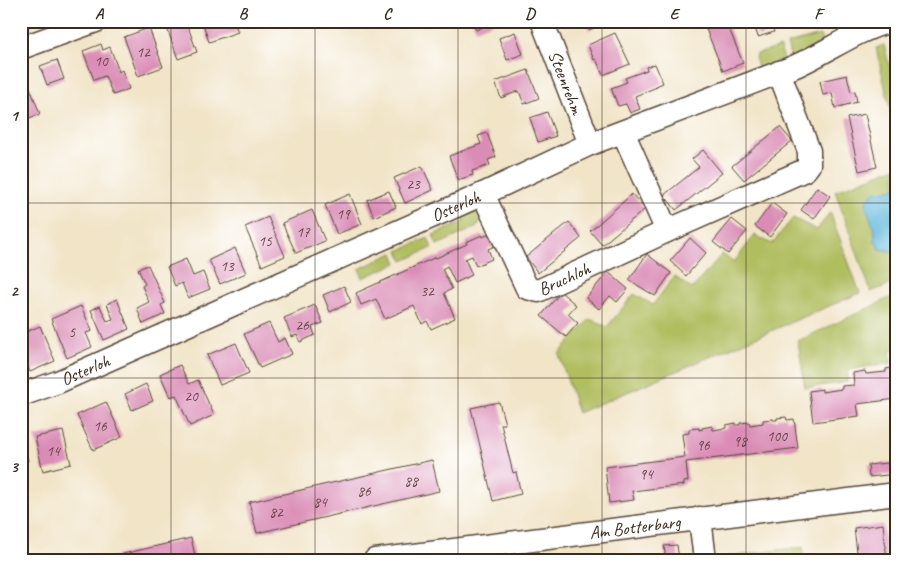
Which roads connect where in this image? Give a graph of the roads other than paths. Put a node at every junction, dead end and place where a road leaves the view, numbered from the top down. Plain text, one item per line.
1 (96, 21) edge
2 (542, 21) edge
3 (891, 21) edge
4 (21, 48) edge
5 (780, 72) junction
6 (623, 132) junction
7 (590, 144) junction
8 (483, 194) junction
9 (667, 231) junction
10 (21, 395) edge
11 (896, 494) edge
12 (700, 518) junction
13 (375, 560) edge
14 (705, 560) edge

1 - 4 street
2 - 7 street, Steenrehm
3 - 5 street, Osterloh
5 - 6 street, Osterloh
5 - 9 street, Bruchloh
6 - 7 street, Osterloh
6 - 9 street
7 - 8 street, Osterloh
8 - 9 street, Bruchloh
8 - 10 street, Osterloh
11 - 12 street, Am Botterbarg
12 - 13 street, Am Botterbarg
12 - 14 street

